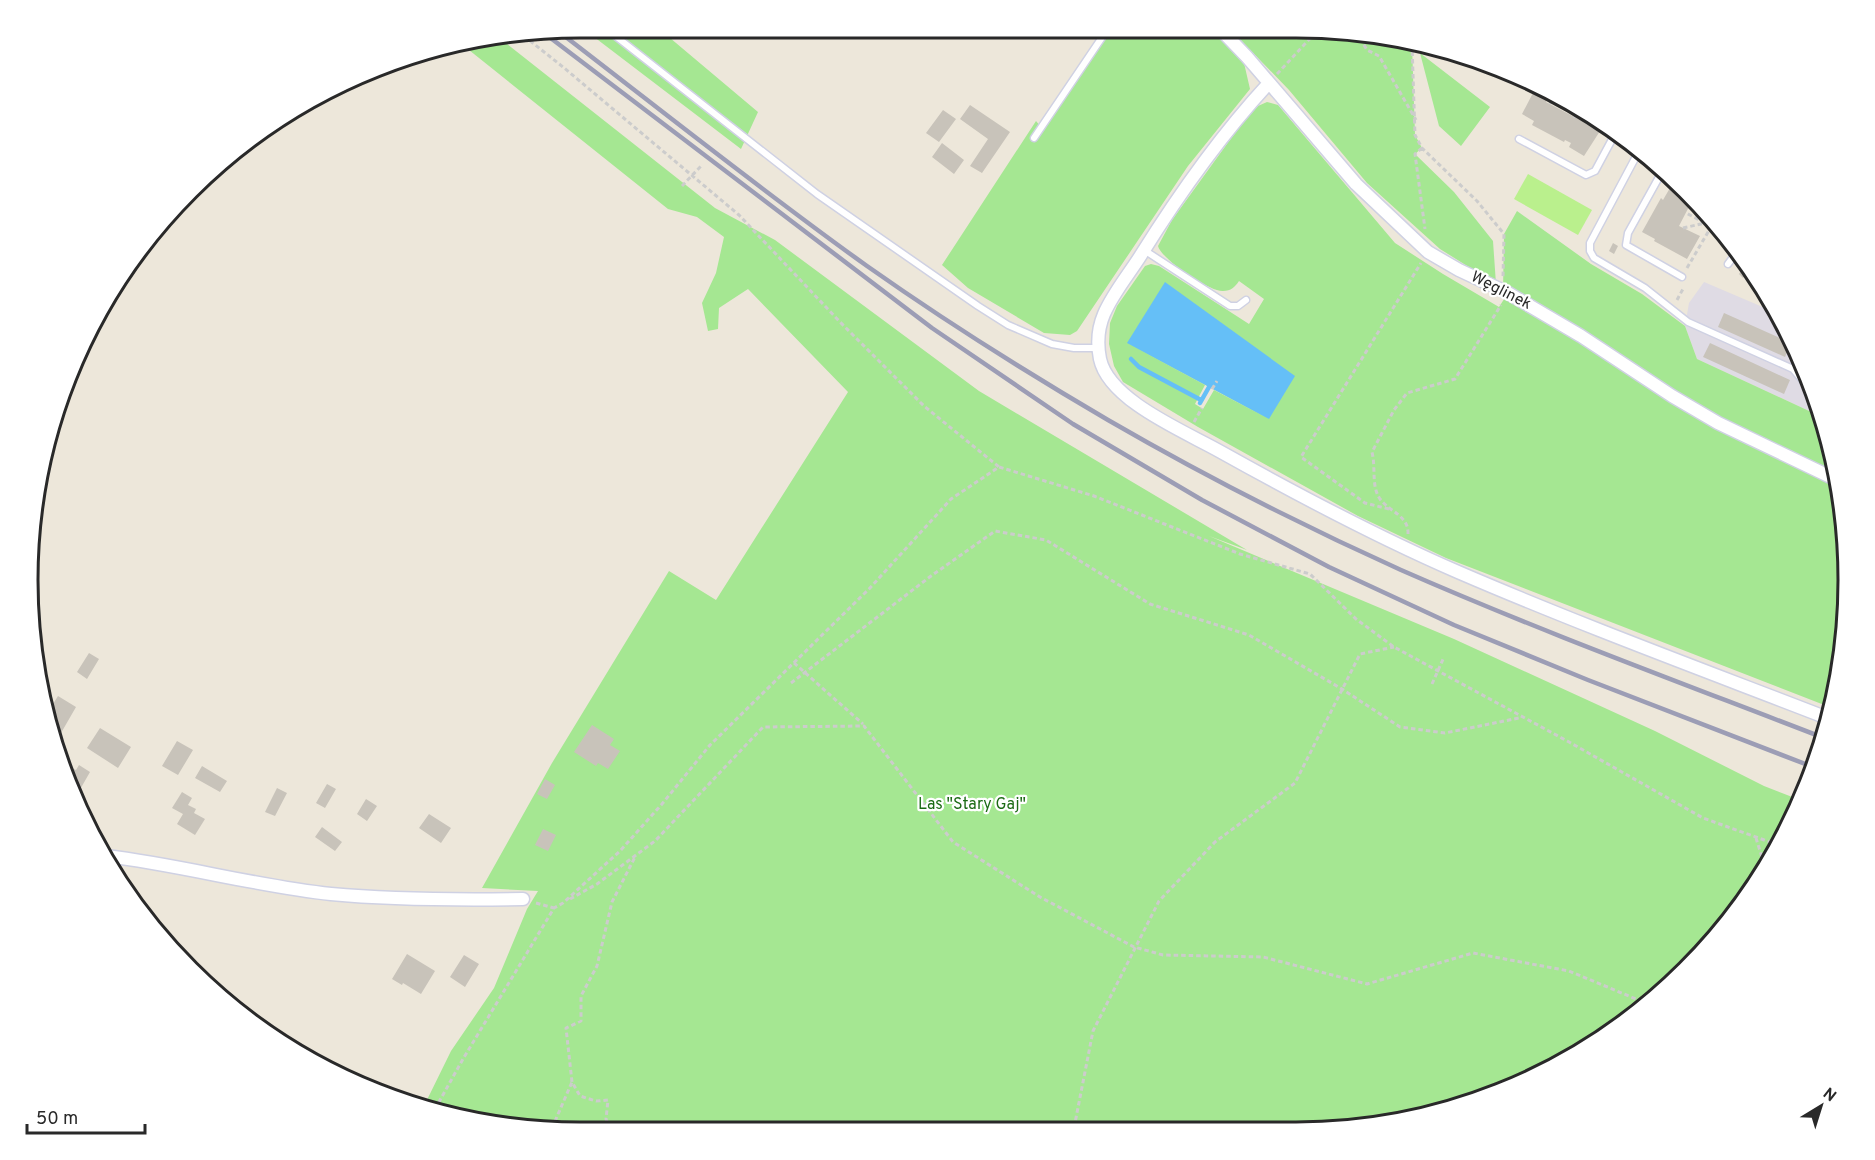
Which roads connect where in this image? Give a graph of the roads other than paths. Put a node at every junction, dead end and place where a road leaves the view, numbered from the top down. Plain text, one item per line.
1 (618, 38) edge
2 (1102, 38) edge
3 (1228, 38) edge
4 (1269, 83) junction
5 (1034, 138) dead end
6 (1519, 139) dead end
7 (1612, 140) edge
8 (1635, 158) edge
9 (1659, 177) edge
10 (1144, 250) junction
11 (1732, 259) edge
12 (1728, 264) dead end
13 (1682, 277) road end
14 (1246, 300) dead end
15 (1099, 348) junction
16 (1796, 373) edge
17 (1827, 475) edge
18 (1820, 715) edge
19 (114, 857) edge
20 (523, 899) road end

1 - 15 lane
2 - 5 lane
3 - 4 street, Węglinek
4 - 10 street
4 - 17 street, Węglinek
6 - 7 lane
8 - 16 lane
9 - 13 lane
10 - 14 lane
10 - 15 street
11 - 12 lane
15 - 18 street
19 - 20 street

